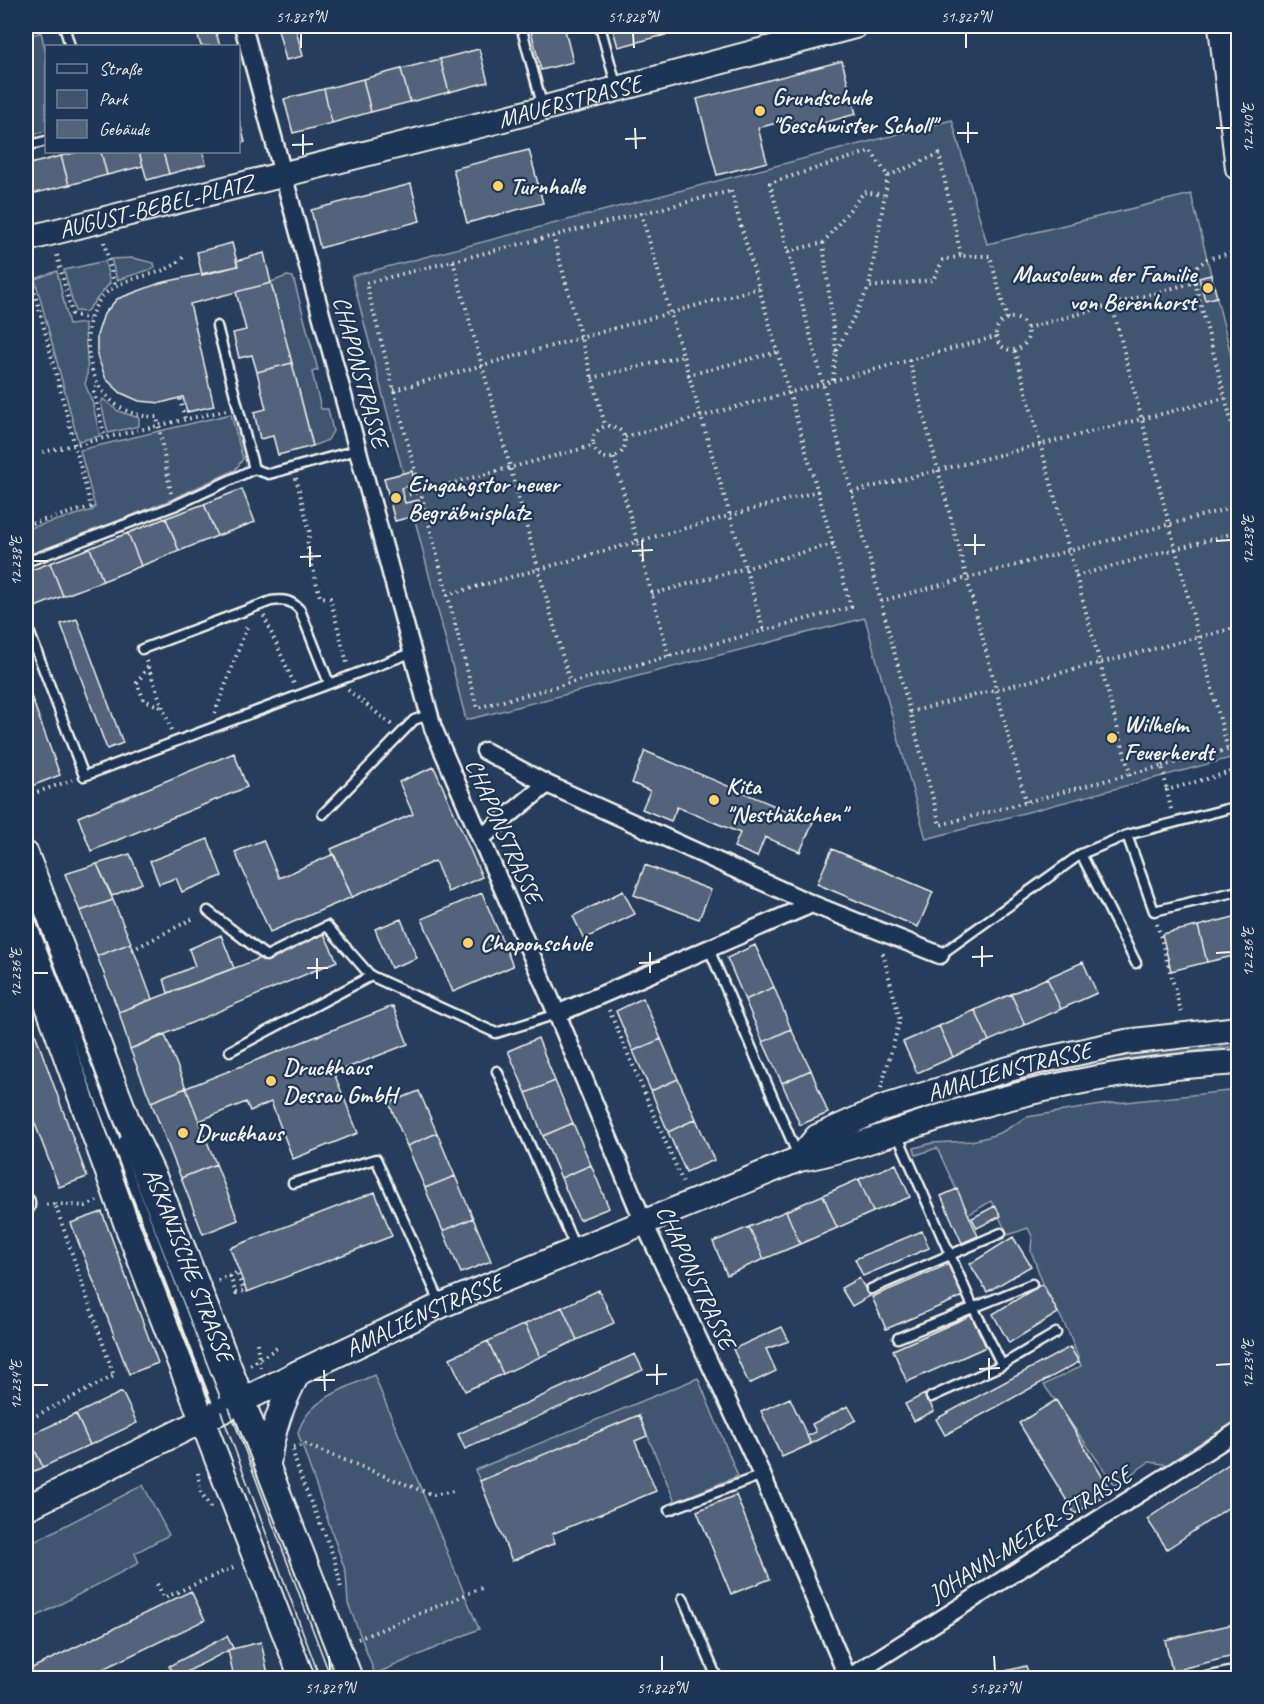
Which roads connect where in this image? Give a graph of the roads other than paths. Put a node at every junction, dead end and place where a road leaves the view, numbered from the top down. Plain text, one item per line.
1 (64, 26) edge
2 (243, 26) edge
3 (521, 26) edge
4 (600, 26) edge
5 (855, 26) edge
6 (1221, 26) edge
7 (70, 45) edge
8 (617, 89) junction
9 (543, 108) junction
10 (45, 141) edge
11 (26, 146) edge
12 (1239, 168) edge
13 (284, 173) junction
14 (26, 251) edge
15 (217, 326) dead end
16 (357, 450) junction
17 (254, 469) junction
18 (26, 562) edge
19 (26, 623) edge
20 (142, 649) road end
21 (411, 653) junction
22 (333, 681) junction
23 (428, 715) junction
24 (485, 752) dead end
25 (546, 784) junction
26 (1239, 806) edge
27 (323, 814) dead end
28 (1127, 835) junction
29 (481, 838) junction
30 (26, 854) edge
31 (1081, 854) junction
32 (1239, 891) edge
33 (812, 904) junction
34 (30, 907) edge
35 (208, 911) road end
36 (26, 945) edge
37 (709, 949) junction
38 (940, 955) joint
39 (1136, 963) dead end
40 (371, 976) junction
41 (558, 1014) junction
42 (1239, 1029) edge
43 (230, 1051) dead end
44 (1239, 1062) edge
45 (497, 1071) dead end
46 (896, 1131) junction
47 (799, 1159) junction
48 (293, 1183) dead end
49 (644, 1223) junction
50 (1001, 1233) dead end
51 (577, 1250) junction
52 (950, 1256) junction
53 (1032, 1284) dead end
54 (871, 1289) dead end
55 (442, 1305) junction
56 (973, 1307) junction
57 (1056, 1333) dead end
58 (898, 1338) dead end
59 (1002, 1365) junction
60 (298, 1373) junction
61 (931, 1397) dead end
62 (232, 1406) junction
63 (1239, 1431) edge
64 (268, 1465) junction
65 (762, 1475) junction
66 (26, 1508) edge
67 (669, 1510) dead end
68 (683, 1598) dead end
69 (1239, 1670) edge
70 (302, 1678) edge
71 (350, 1678) edge
72 (717, 1678) edge
73 (848, 1678) edge
74 (1201, 1678) edge

1 - 7 lane
2 - 13 street, CHAPONSTRASSE
3 - 9 lane
4 - 8 lane
5 - 8 main road, MAUERSTRASSE
6 - 12 main road
8 - 9 main road, MAUERSTRASSE
9 - 13 main road, MAUERSTRASSE
10 - 11 lane
13 - 14 main road, AUGUST-BEBEL-PLATZ
13 - 16 street, CHAPONSTRASSE
15 - 17 lane
16 - 17 lane
16 - 21 street, CHAPONSTRASSE
17 - 18 lane
19 - 22 lane
20 - 22 lane
21 - 22 lane
21 - 23 street, CHAPONSTRASSE
23 - 27 lane
23 - 29 street, CHAPONSTRASSE
24 - 25 street
25 - 29 street
25 - 33 street
26 - 28 lane
28 - 31 lane
28 - 32 lane
29 - 41 street, CHAPONSTRASSE
30 - 62 main road, ASKANISCHE STRASSE
31 - 38 lane
31 - 39 lane
33 - 37 street
33 - 38 street
34 - 62 lane
35 - 40 lane
36 - 62 main road, ASKANISCHE STRASSE
37 - 41 street
37 - 47 lane
40 - 41 lane
40 - 43 lane
41 - 49 street, CHAPONSTRASSE
42 - 47 main road, AMALIENSTRASSE
44 - 46 main road, AMALIENSTRASSE
45 - 51 lane
46 - 47 main road, AMALIENSTRASSE
46 - 52 lane
47 - 49 main road, AMALIENSTRASSE
48 - 55 lane
49 - 51 main road, AMALIENSTRASSE
49 - 65 street, CHAPONSTRASSE
50 - 52 lane
51 - 55 main road, AMALIENSTRASSE
52 - 54 lane
52 - 56 lane
53 - 56 lane
55 - 60 main road, AMALIENSTRASSE
56 - 58 lane
56 - 59 lane
57 - 59 lane
59 - 61 lane
60 - 62 main road, AMALIENSTRASSE
60 - 64 main road
62 - 64 main road, ASKANISCHE STRASSE
62 - 66 main road, AMALIENSTRASSE
62 - 70 main road, ASKANISCHE STRASSE
63 - 73 street, JOHANN-MEIER-STRASSE
64 - 71 main road, ASKANISCHE STRASSE
65 - 67 lane
65 - 73 street, CHAPONSTRASSE
68 - 72 lane
69 - 74 lane

